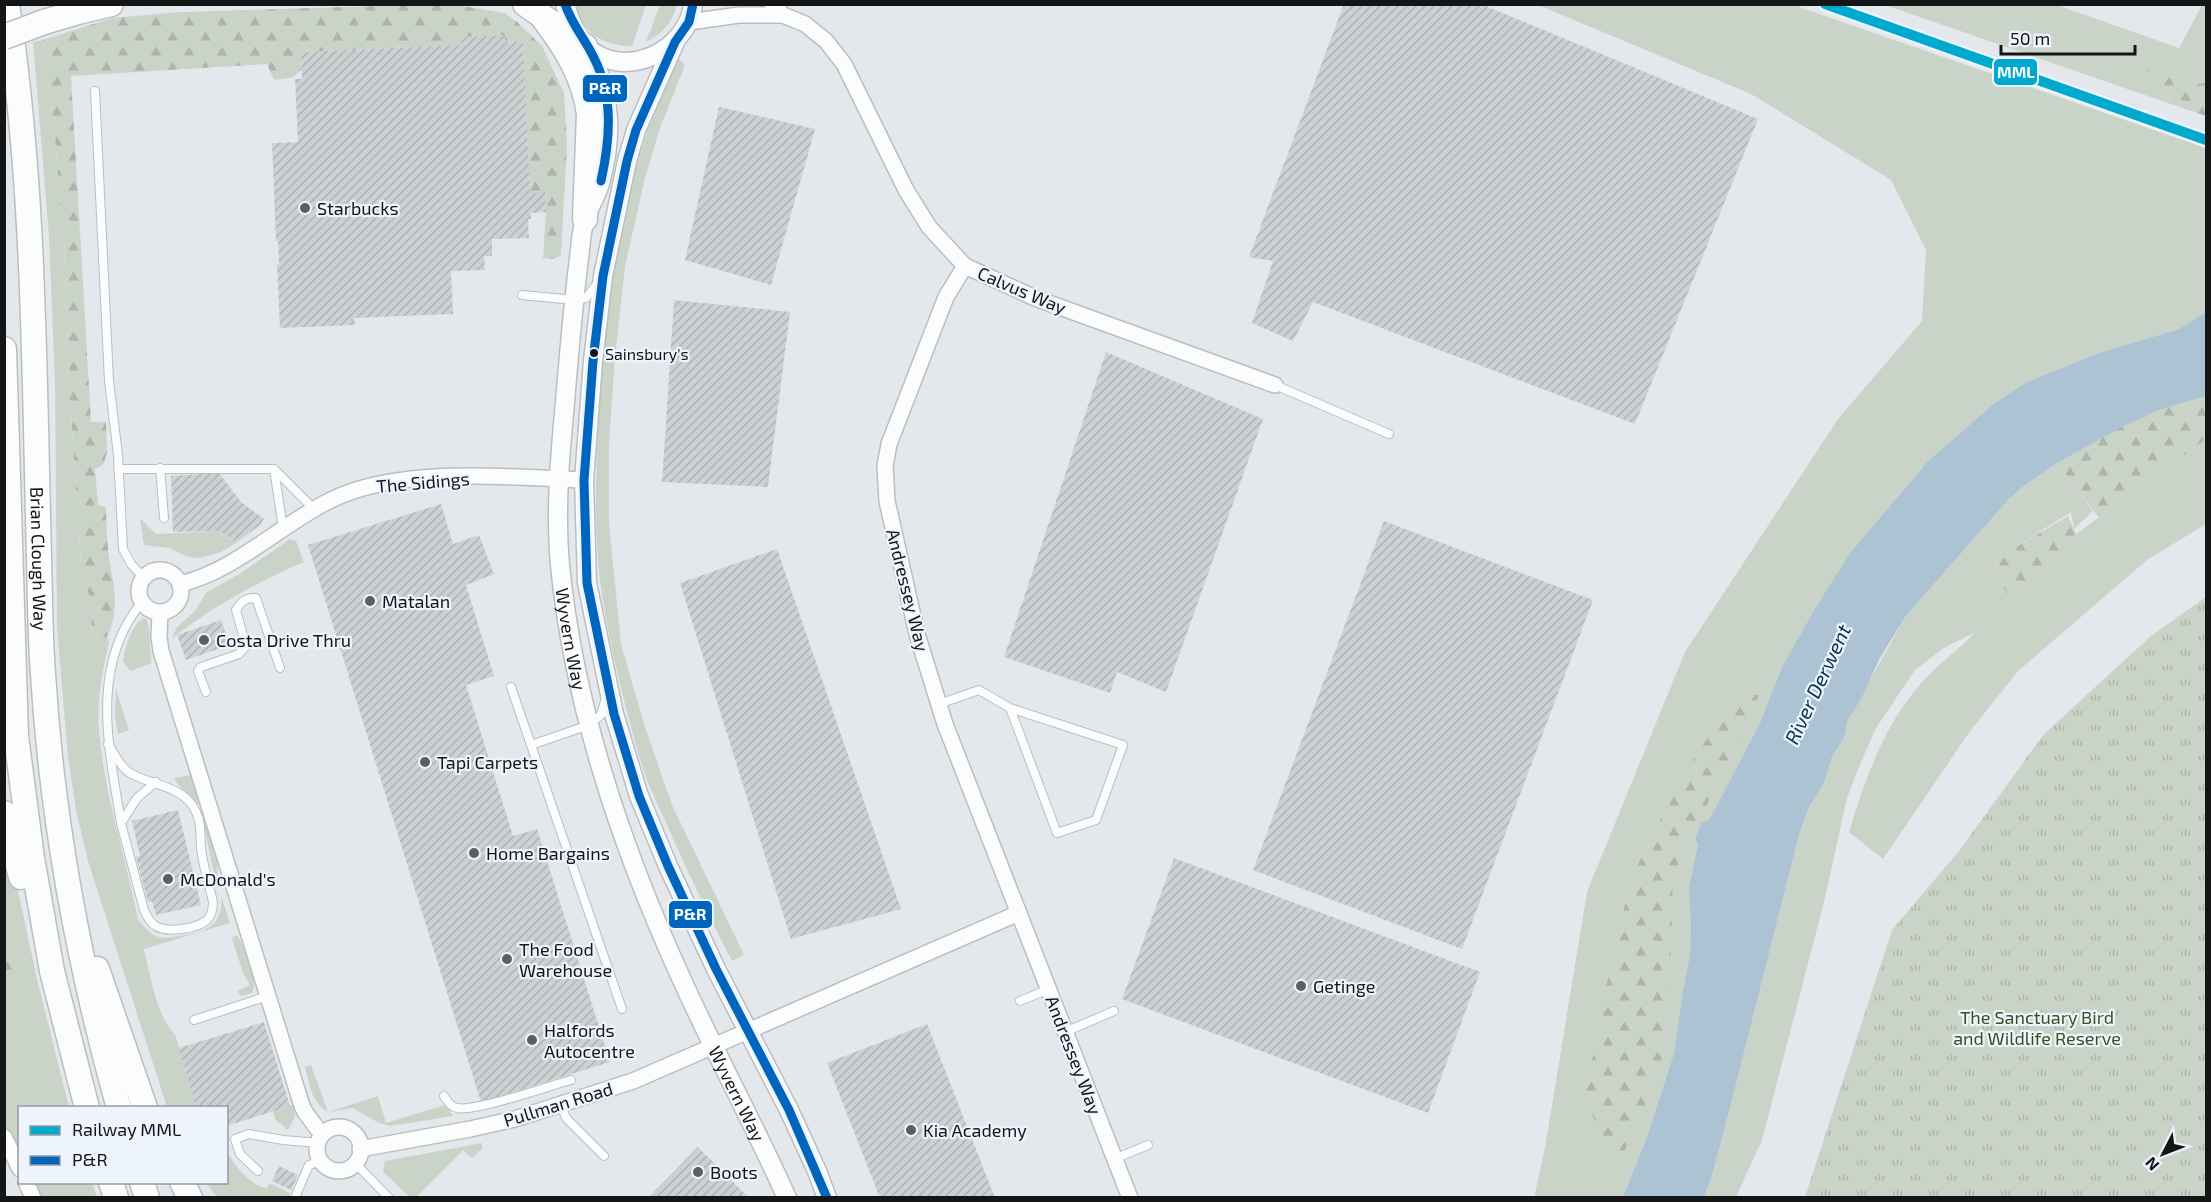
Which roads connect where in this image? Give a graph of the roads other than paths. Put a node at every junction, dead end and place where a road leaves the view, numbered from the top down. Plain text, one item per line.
1 (7, 4) edge
2 (111, 4) edge
3 (565, 4) edge
4 (778, 10) edge
5 (534, 12) edge
6 (691, 13) edge
7 (4, 37) edge
8 (675, 42) junction
9 (587, 47) junction
10 (95, 91) dead end
11 (585, 219) junction
12 (965, 266) junction
13 (603, 276) junction
14 (522, 295) dead end
15 (574, 300) junction
16 (4, 349) edge
17 (1275, 385) joint
18 (1389, 434) dead end
19 (160, 468) junction
20 (118, 469) junction
21 (274, 469) junction
22 (558, 479) junction
23 (584, 480) junction
24 (314, 509) junction
25 (164, 518) dead end
26 (283, 528) junction
27 (144, 578) junction
28 (180, 584) junction
29 (142, 602) junction
30 (160, 612) junction
31 (280, 668) dead end
32 (608, 686) junction
33 (511, 687) dead end
34 (206, 692) dead end
35 (939, 704) junction
36 (1011, 708) junction
37 (589, 725) junction
38 (108, 744) junction
39 (531, 745) junction
40 (156, 782) junction
41 (4, 813) edge
42 (121, 823) junction
43 (62, 852) junction
44 (1019, 913) junction
45 (52, 971) junction
46 (1049, 989) junction
47 (268, 996) junction
48 (1020, 1001) dead end
49 (622, 1009) dead end
50 (1114, 1011) dead end
51 (194, 1020) dead end
52 (746, 1030) junction
53 (1065, 1032) junction
54 (714, 1045) junction
55 (571, 1080) dead end
56 (444, 1096) dead end
57 (561, 1105) junction
58 (87, 1106) edge
59 (118, 1106) edge
60 (145, 1106) edge
61 (4, 1137) edge
62 (320, 1139) junction
63 (1148, 1145) dead end
64 (358, 1156) junction
65 (604, 1156) dead end
66 (1114, 1159) junction
67 (321, 1161) junction
68 (18, 1165) edge
69 (258, 1171) dead end
70 (296, 1196) dead end
71 (388, 1197) edge
72 (787, 1197) edge
73 (827, 1197) edge
74 (1130, 1197) edge

1 - 43 highway, Brian Clough Way
2 - 7 highway, bridge
3 - 9 street, Wyvern Way
4 - 6 street
4 - 12 street, Calvus Way
5 - 9 highway
5 - 11 highway
6 - 8 street
8 - 9 street
8 - 13 street, Wyvern Way
9 - 11 street, Wyvern Way
10 - 20 lane
11 - 15 street, Wyvern Way
12 - 17 street, Calvus Way
12 - 35 street, Andressey Way
13 - 15 lane
13 - 23 street, Wyvern Way
14 - 15 lane
15 - 22 street, Wyvern Way
16 - 45 highway, Brian Clough Way
17 - 18 lane
19 - 20 lane
19 - 21 lane
19 - 25 lane
20 - 27 lane
21 - 24 lane
21 - 26 lane
22 - 23 street, The Sidings
22 - 24 street, The Sidings
22 - 37 street, Wyvern Way
23 - 32 street, Wyvern Way
24 - 26 street, The Sidings
26 - 28 street, The Sidings
27 - 28 street
27 - 29 street
28 - 30 street
29 - 30 street
29 - 38 lane
30 - 47 street
31 - 34 lane
32 - 37 lane
32 - 52 street, Wyvern Way
33 - 39 lane
35 - 36 lane
35 - 44 street, Andressey Way
36 - 36 lane
37 - 39 lane
37 - 54 street, Wyvern Way
38 - 40 lane
38 - 42 lane
39 - 49 lane
40 - 42 lane
40 - 42 lane
41 - 45 highway
43 - 59 highway, Brian Clough Way
43 - 60 highway
44 - 46 street, Andressey Way
44 - 52 street
45 - 58 highway, Brian Clough Way
46 - 48 lane
46 - 53 street, Andressey Way
47 - 51 lane
47 - 62 street
50 - 53 lane
52 - 54 street, Pullman Road
52 - 73 street, Wyvern Way
53 - 66 street, Andressey Way
54 - 57 street, Pullman Road
54 - 72 street, Wyvern Way
55 - 56 lane
57 - 64 street, Pullman Road
57 - 65 lane
61 - 68 street
62 - 64 street
62 - 67 street
62 - 69 lane
63 - 66 lane
64 - 67 street
64 - 71 lane
66 - 74 street, Andressey Way
67 - 70 lane

